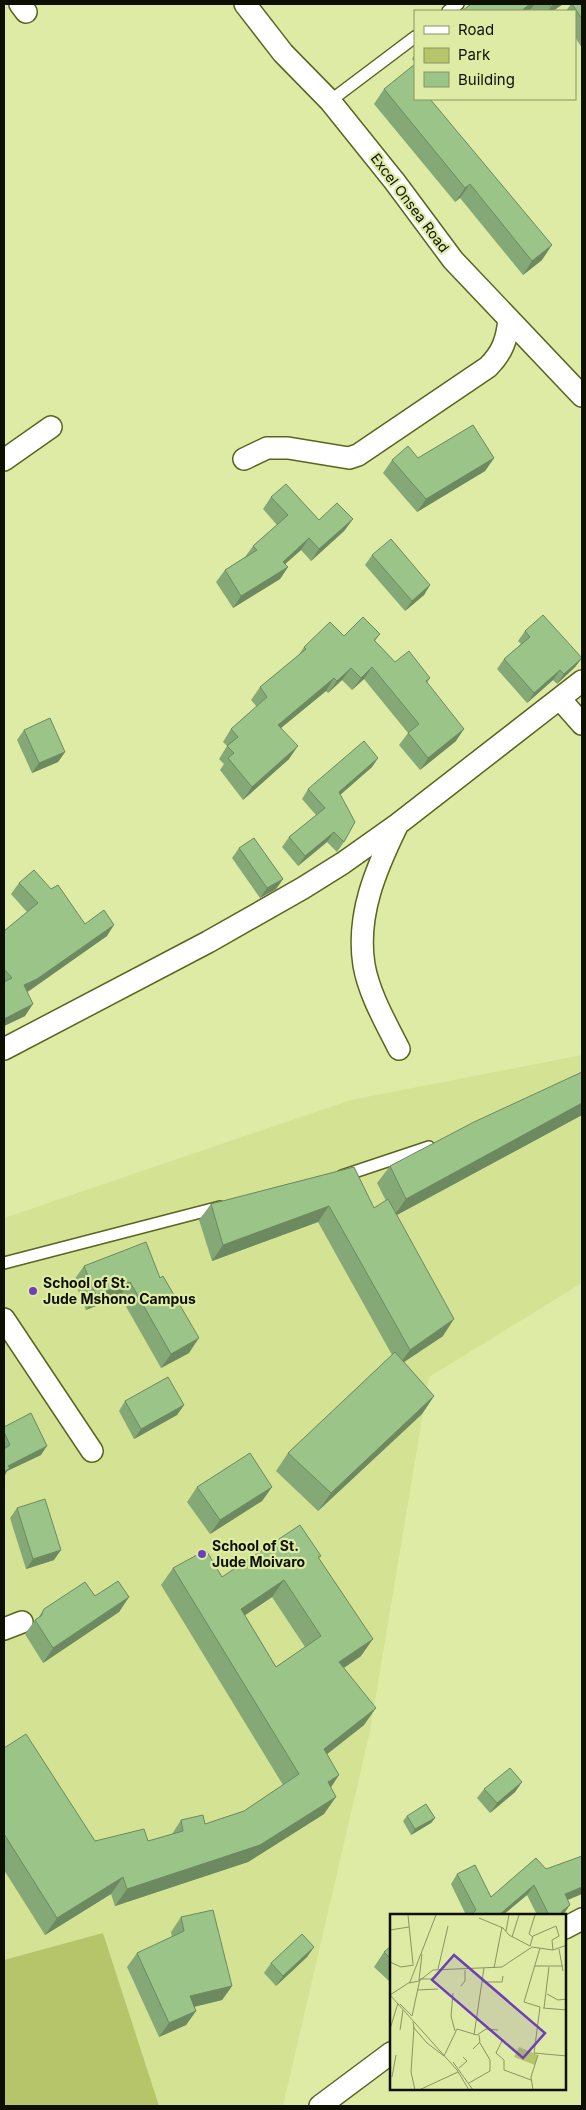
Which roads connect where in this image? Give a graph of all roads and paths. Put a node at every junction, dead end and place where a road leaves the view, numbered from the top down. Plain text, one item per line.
1 (245, 4) edge
2 (414, 37) edge
3 (330, 101) junction
4 (509, 319) junction
5 (582, 396) edge
6 (51, 427) dead end
7 (244, 459) dead end
8 (4, 460) edge
9 (582, 681) edge
10 (560, 699) junction
11 (582, 724) edge
12 (398, 824) junction
13 (4, 1049) edge
14 (399, 1049) dead end
15 (440, 1142) edge
16 (330, 1178) edge
17 (235, 1203) edge
18 (4, 1263) edge
19 (4, 1319) edge
20 (92, 1451) dead end
21 (582, 1919) edge
22 (566, 1927) edge
23 (390, 2054) edge
24 (320, 2106) edge

1 - 3 street, Excel Onsea Road
2 - 3 lane
3 - 4 street, Excel Onsea Road
4 - 5 street, Excel Onsea Road
4 - 7 street
6 - 8 street
9 - 10 street
10 - 11 street
10 - 12 street
12 - 13 street
12 - 14 street
15 - 16 lane
17 - 18 lane
19 - 20 street
21 - 22 street
23 - 24 street

